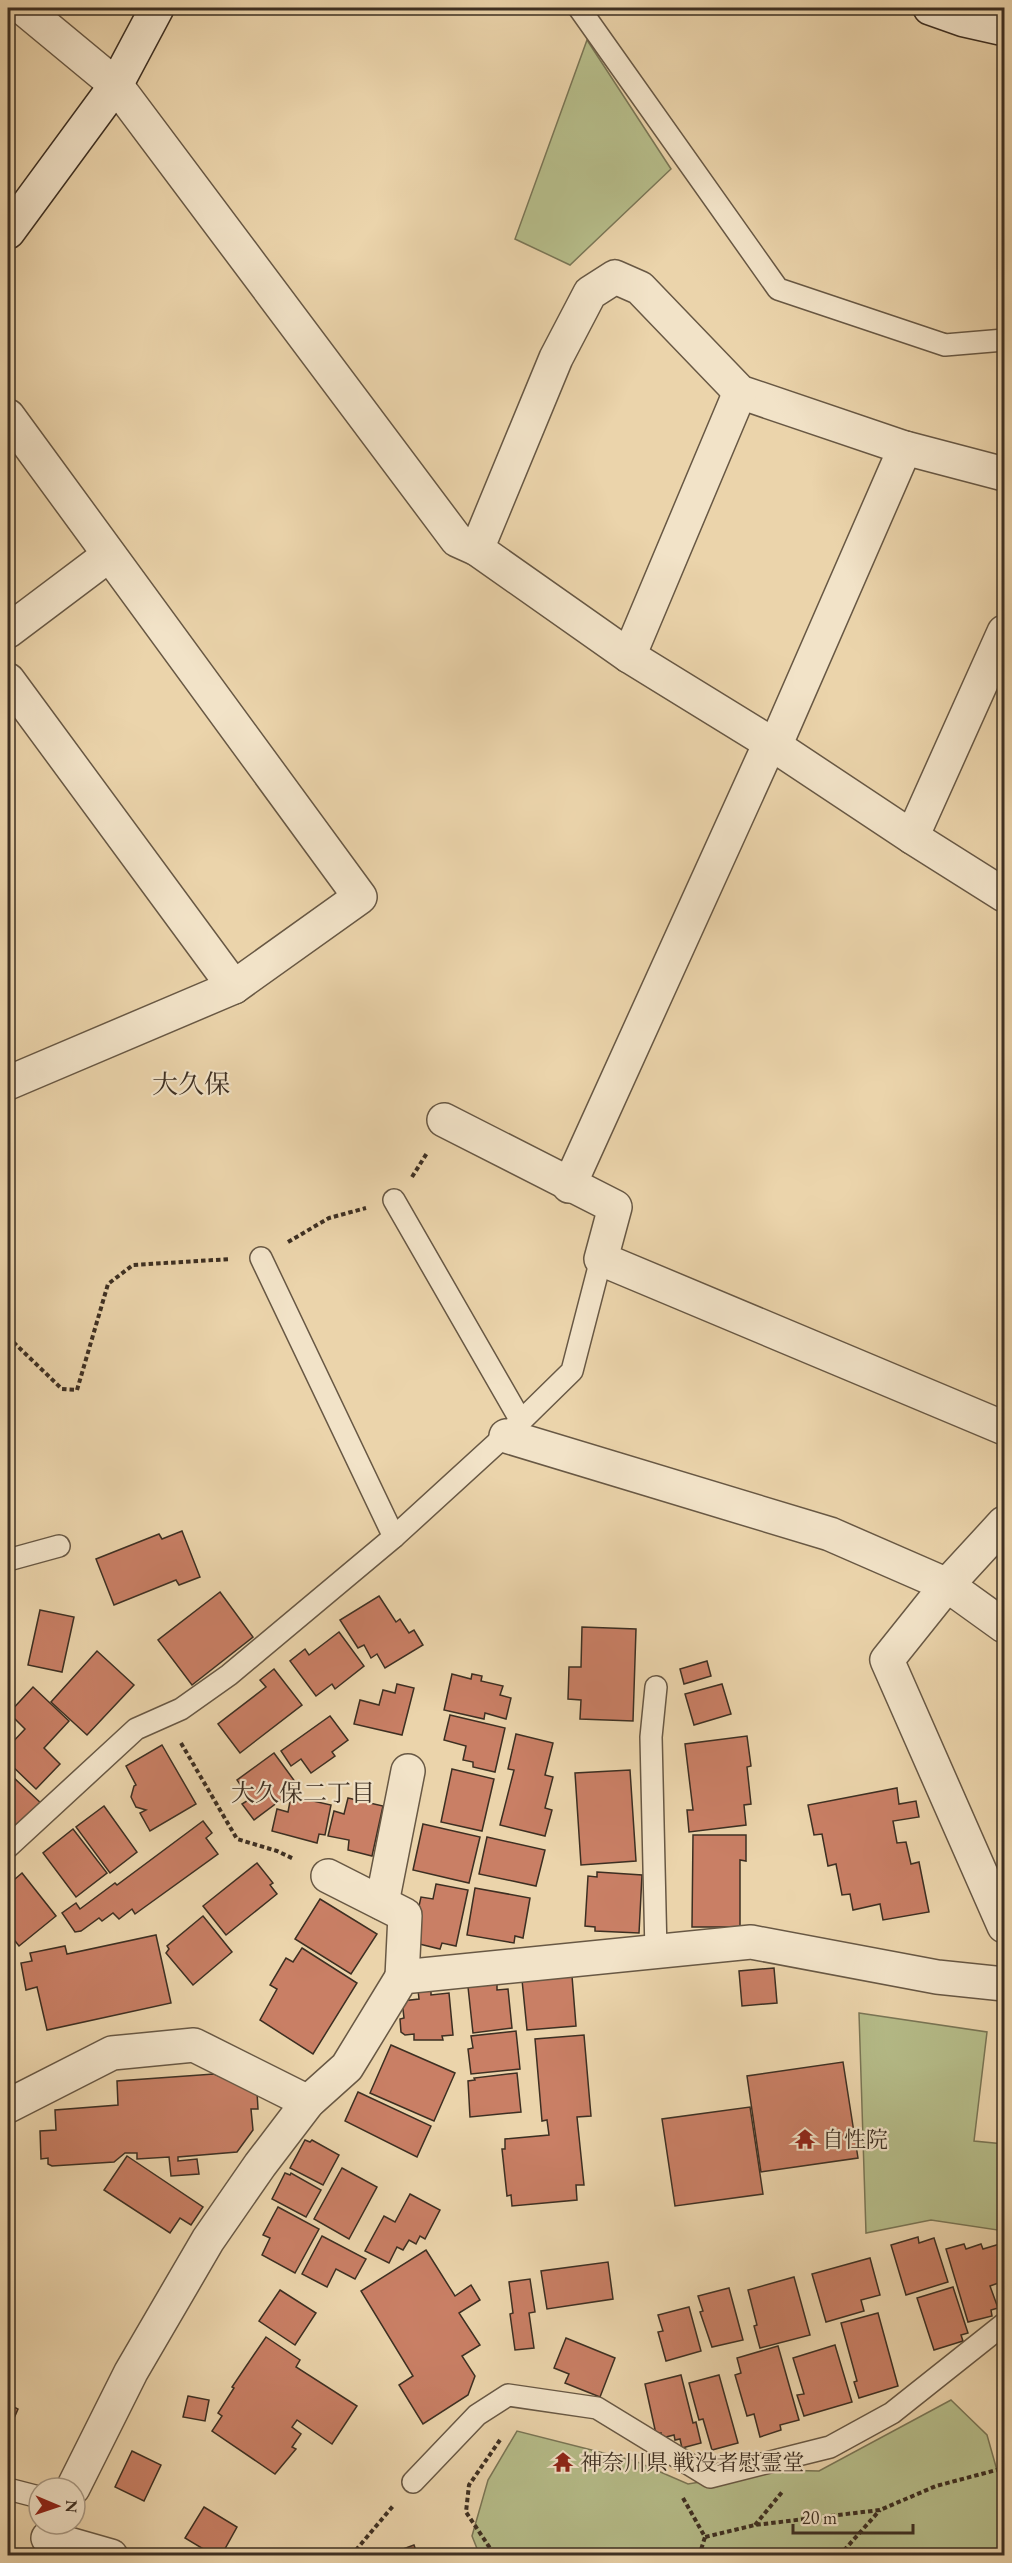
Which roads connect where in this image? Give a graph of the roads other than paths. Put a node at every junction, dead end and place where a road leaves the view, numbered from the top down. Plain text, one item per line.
1 (23, 8) edge
2 (157, 8) edge
3 (579, 8) edge
4 (930, 8) edge
5 (1005, 28) edge
6 (116, 85) junction
7 (12, 217) edge
8 (1005, 340) edge
9 (740, 392) junction
10 (8, 416) edge
11 (905, 448) junction
12 (1005, 474) edge
13 (477, 549) junction
14 (109, 555) junction
15 (8, 631) edge
16 (1005, 632) edge
17 (629, 656) junction
18 (8, 680) edge
19 (772, 744) junction
20 (912, 837) junction
21 (1005, 895) edge
22 (234, 987) junction
23 (8, 1083) edge
24 (444, 1120) road end
25 (569, 1186) junction
26 (394, 1200) road end
27 (261, 1258) road end
28 (602, 1259) junction
29 (1005, 1428) edge
30 (514, 1429) junction
31 (1005, 1522) edge
32 (394, 1538) junction
33 (59, 1546) dead end
34 (8, 1560) edge
35 (947, 1585) junction
36 (1005, 1626) edge
37 (656, 1687) dead end
38 (408, 1771) dead end
39 (8, 1847) edge
40 (328, 1876) road end
41 (382, 1903) junction
42 (1005, 1926) edge
43 (656, 1952) junction
44 (402, 1977) junction
45 (1005, 1984) edge
46 (308, 2102) junction
47 (8, 2106) edge
48 (1004, 2326) edge
49 (79, 2476) edge
50 (413, 2482) road end
51 (8, 2489) edge
52 (27, 2494) edge
53 (48, 2539) edge
54 (111, 2556) edge

1 - 6 street
2 - 6 street
3 - 8 lane
4 - 5 street
6 - 7 street
6 - 13 street
9 - 11 street
9 - 13 street
9 - 17 street
10 - 14 street
11 - 12 street
11 - 19 street
13 - 17 street
14 - 15 street
14 - 22 street
16 - 20 street
17 - 19 street
18 - 22 street
19 - 20 street
19 - 25 street
20 - 21 street
22 - 23 street
24 - 25 street
25 - 28 street
26 - 30 lane
27 - 32 lane
28 - 29 street
28 - 30 lane
30 - 32 lane
30 - 35 street
31 - 35 street
32 - 39 lane
33 - 34 lane
35 - 36 street
35 - 42 street
37 - 43 lane
38 - 41 street
40 - 41 street
41 - 44 street
43 - 44 street
43 - 45 street
44 - 46 street
46 - 47 street
46 - 49 street
48 - 50 lane
51 - 52 lane
53 - 54 street

